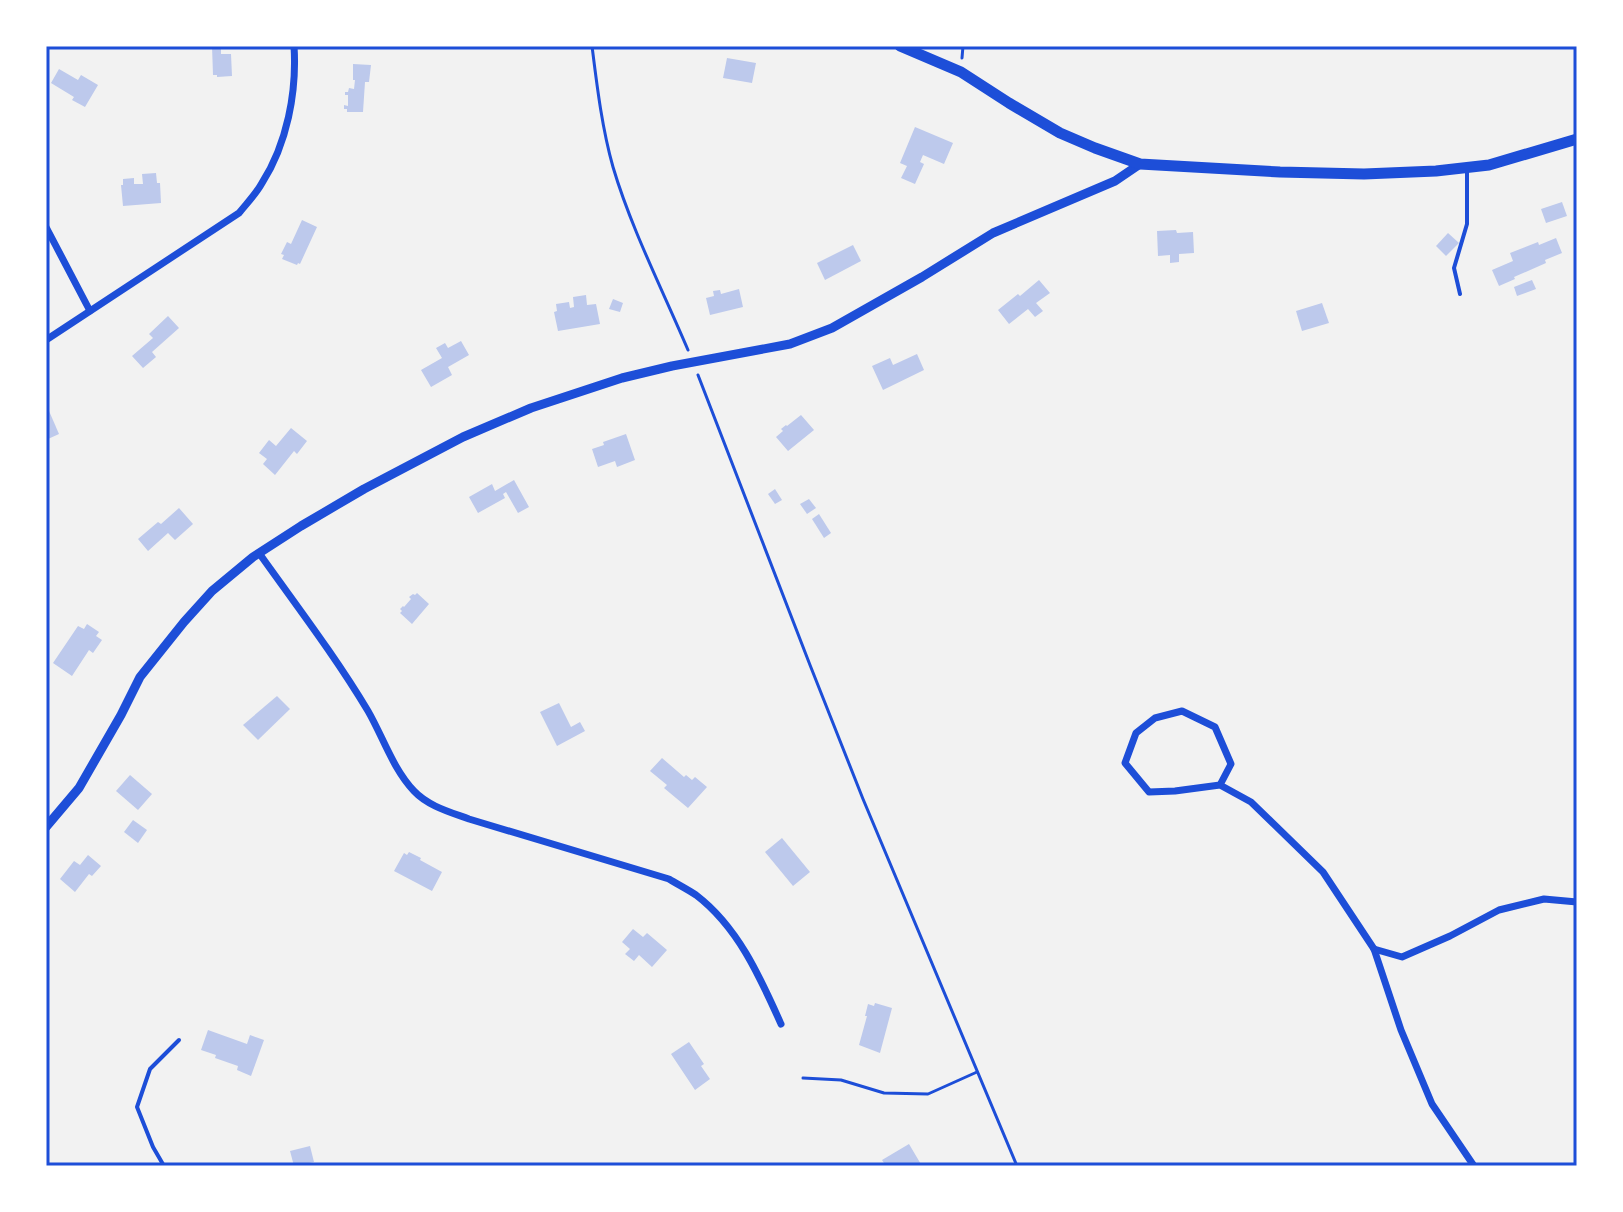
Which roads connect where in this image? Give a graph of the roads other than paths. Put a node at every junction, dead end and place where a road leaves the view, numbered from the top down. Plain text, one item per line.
1 (294, 46) edge
2 (900, 46) edge
3 (1577, 139) edge
4 (1140, 164) junction
5 (1467, 168) junction
6 (46, 227) edge
7 (1460, 294) dead end
8 (90, 311) junction
9 (46, 340) edge
10 (259, 553) junction
11 (1220, 785) junction
12 (46, 827) edge
13 (1577, 902) edge
14 (1374, 949) junction
15 (781, 1024) dead end
16 (179, 1040) dead end
17 (164, 1166) edge
18 (1474, 1166) edge

1 - 8 street
2 - 4 main road
3 - 5 main road
4 - 5 main road
4 - 10 street
5 - 7 lane
6 - 8 street
8 - 9 street
10 - 12 street
10 - 15 street
11 - 11 street
11 - 14 street
13 - 14 street
14 - 18 street
16 - 17 lane

